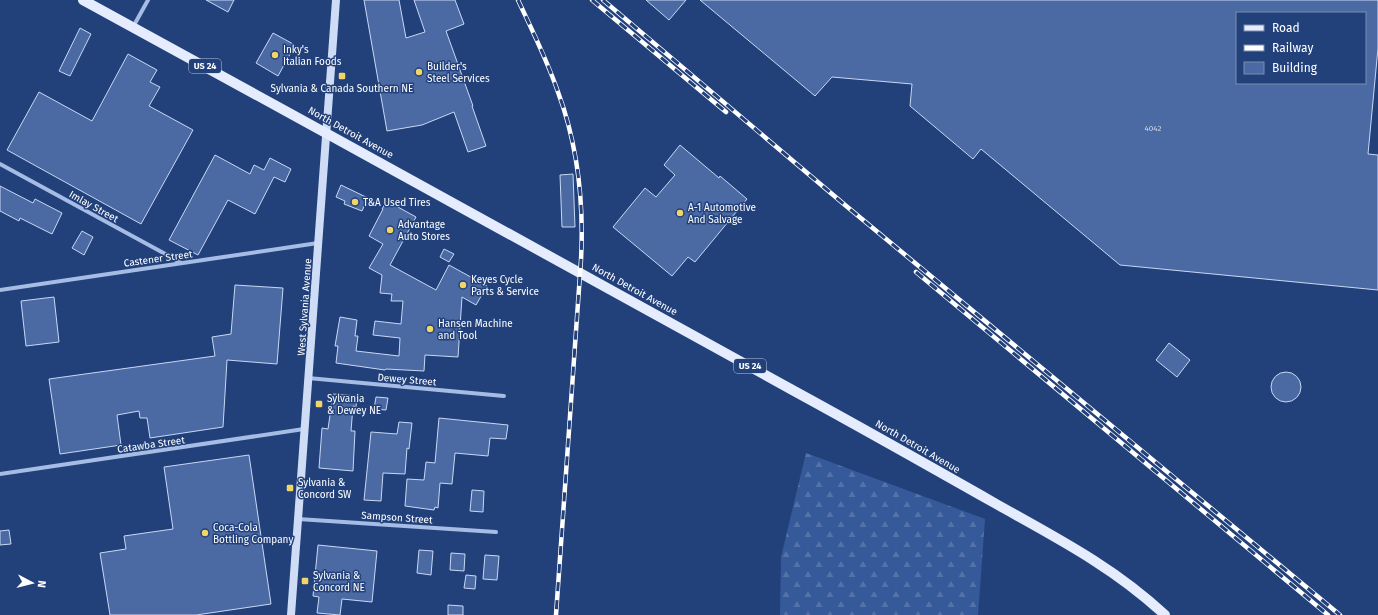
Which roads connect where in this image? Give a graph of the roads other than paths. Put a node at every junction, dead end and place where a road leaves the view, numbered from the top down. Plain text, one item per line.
1 (83, 0) edge
2 (148, 0) edge
3 (336, 0) edge
4 (133, 27) junction
5 (326, 132) junction
6 (0, 164) edge
7 (318, 243) junction
8 (181, 263) junction
9 (0, 290) edge
10 (308, 378) junction
11 (504, 396) dead end
12 (305, 429) junction
13 (0, 474) edge
14 (298, 519) junction
15 (496, 532) dead end
16 (291, 615) edge
17 (1165, 615) edge

1 - 4 main road, North Detroit Avenue / US 24
2 - 4 street
3 - 5 main road, West Sylvania Avenue
4 - 5 main road, North Detroit Avenue / US 24
5 - 7 main road, West Sylvania Avenue
5 - 17 main road, North Detroit Avenue / US 24
6 - 8 street, Imlay Street
7 - 8 street, Castener Street
7 - 10 main road, West Sylvania Avenue
8 - 9 street, Castener Street
10 - 11 street, Dewey Street
10 - 12 main road, West Sylvania Avenue
12 - 13 street, Catawba Street
12 - 14 main road, West Sylvania Avenue
14 - 15 street, Sampson Street
14 - 16 main road, West Sylvania Avenue

